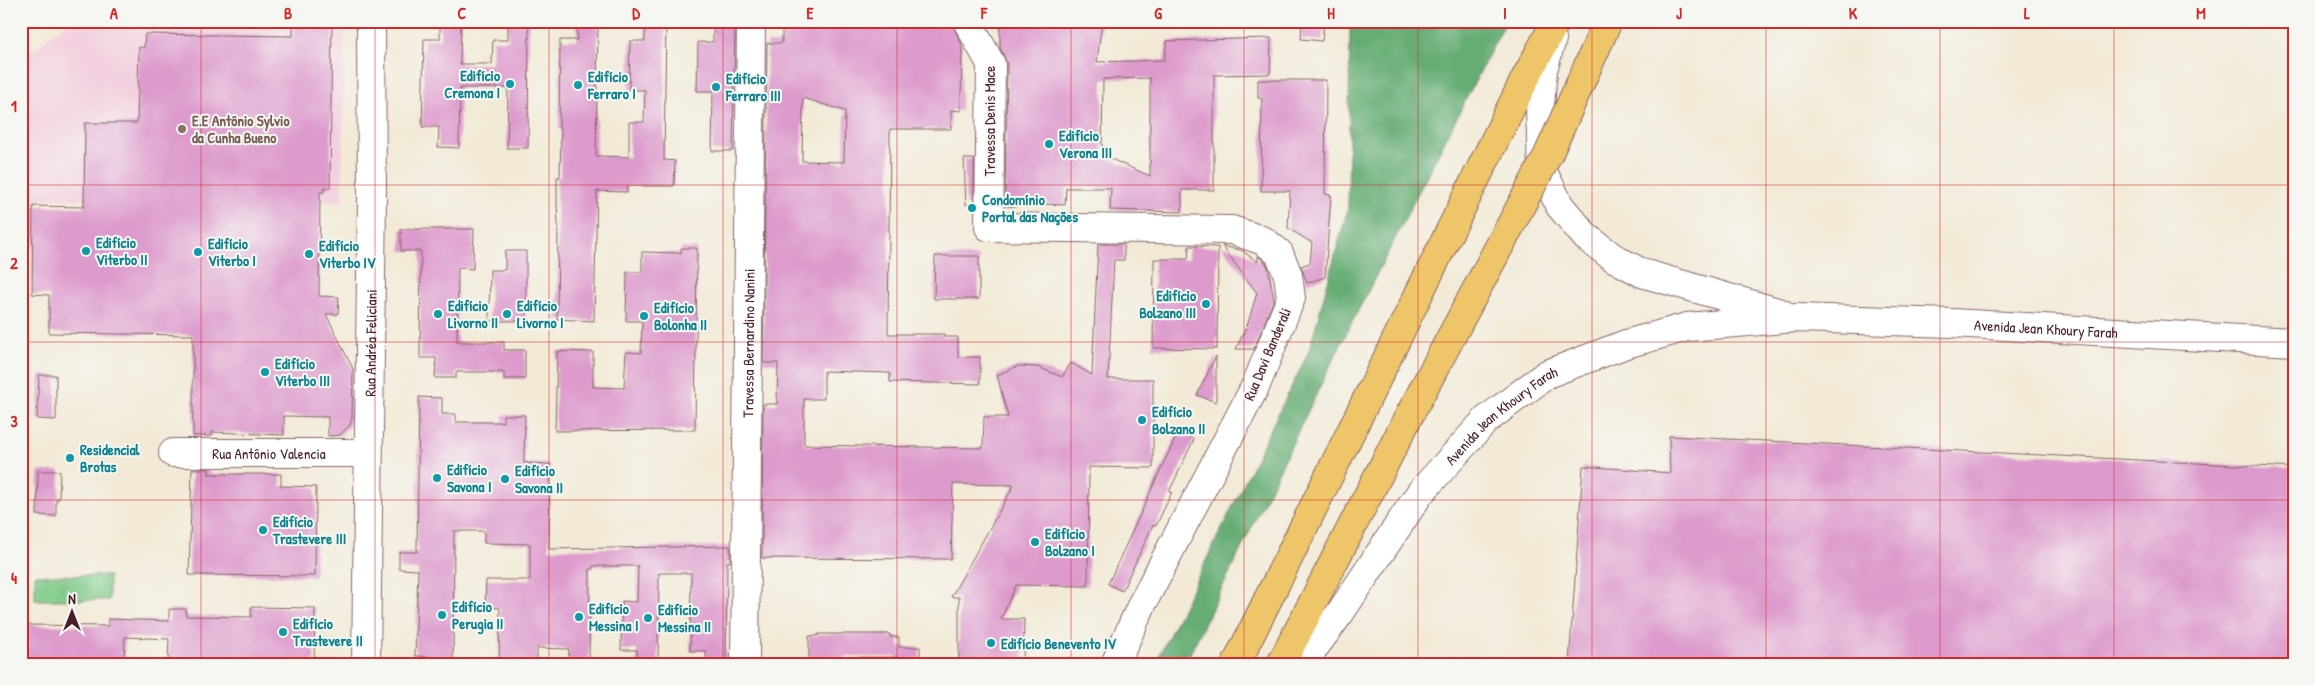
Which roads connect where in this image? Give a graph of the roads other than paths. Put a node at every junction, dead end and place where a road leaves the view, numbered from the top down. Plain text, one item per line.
1 (371, 21) edge
2 (751, 21) edge
3 (967, 21) edge
4 (1557, 21) edge
5 (1608, 21) edge
6 (988, 227) joint
7 (1797, 318) junction
8 (2294, 342) edge
9 (172, 453) dead end
10 (367, 453) junction
11 (366, 664) edge
12 (745, 664) edge
13 (1115, 664) edge
14 (1236, 664) edge
15 (1281, 664) edge
16 (1302, 664) edge

1 - 10 street, Rua Andréa Feliciani
2 - 12 street, Travessa Bernardino Nanini
3 - 6 street, Travessa Denis Mace
4 - 7 street, Avenida Jean Khoury Farah
4 - 14 main road
5 - 15 main road, bridge
6 - 13 street, Rua Davi Banderali
7 - 8 street, Avenida Jean Khoury Farah
7 - 16 street, Avenida Jean Khoury Farah
9 - 10 street, Rua Antônio Valencia
10 - 11 street, Rua Andréa Feliciani

